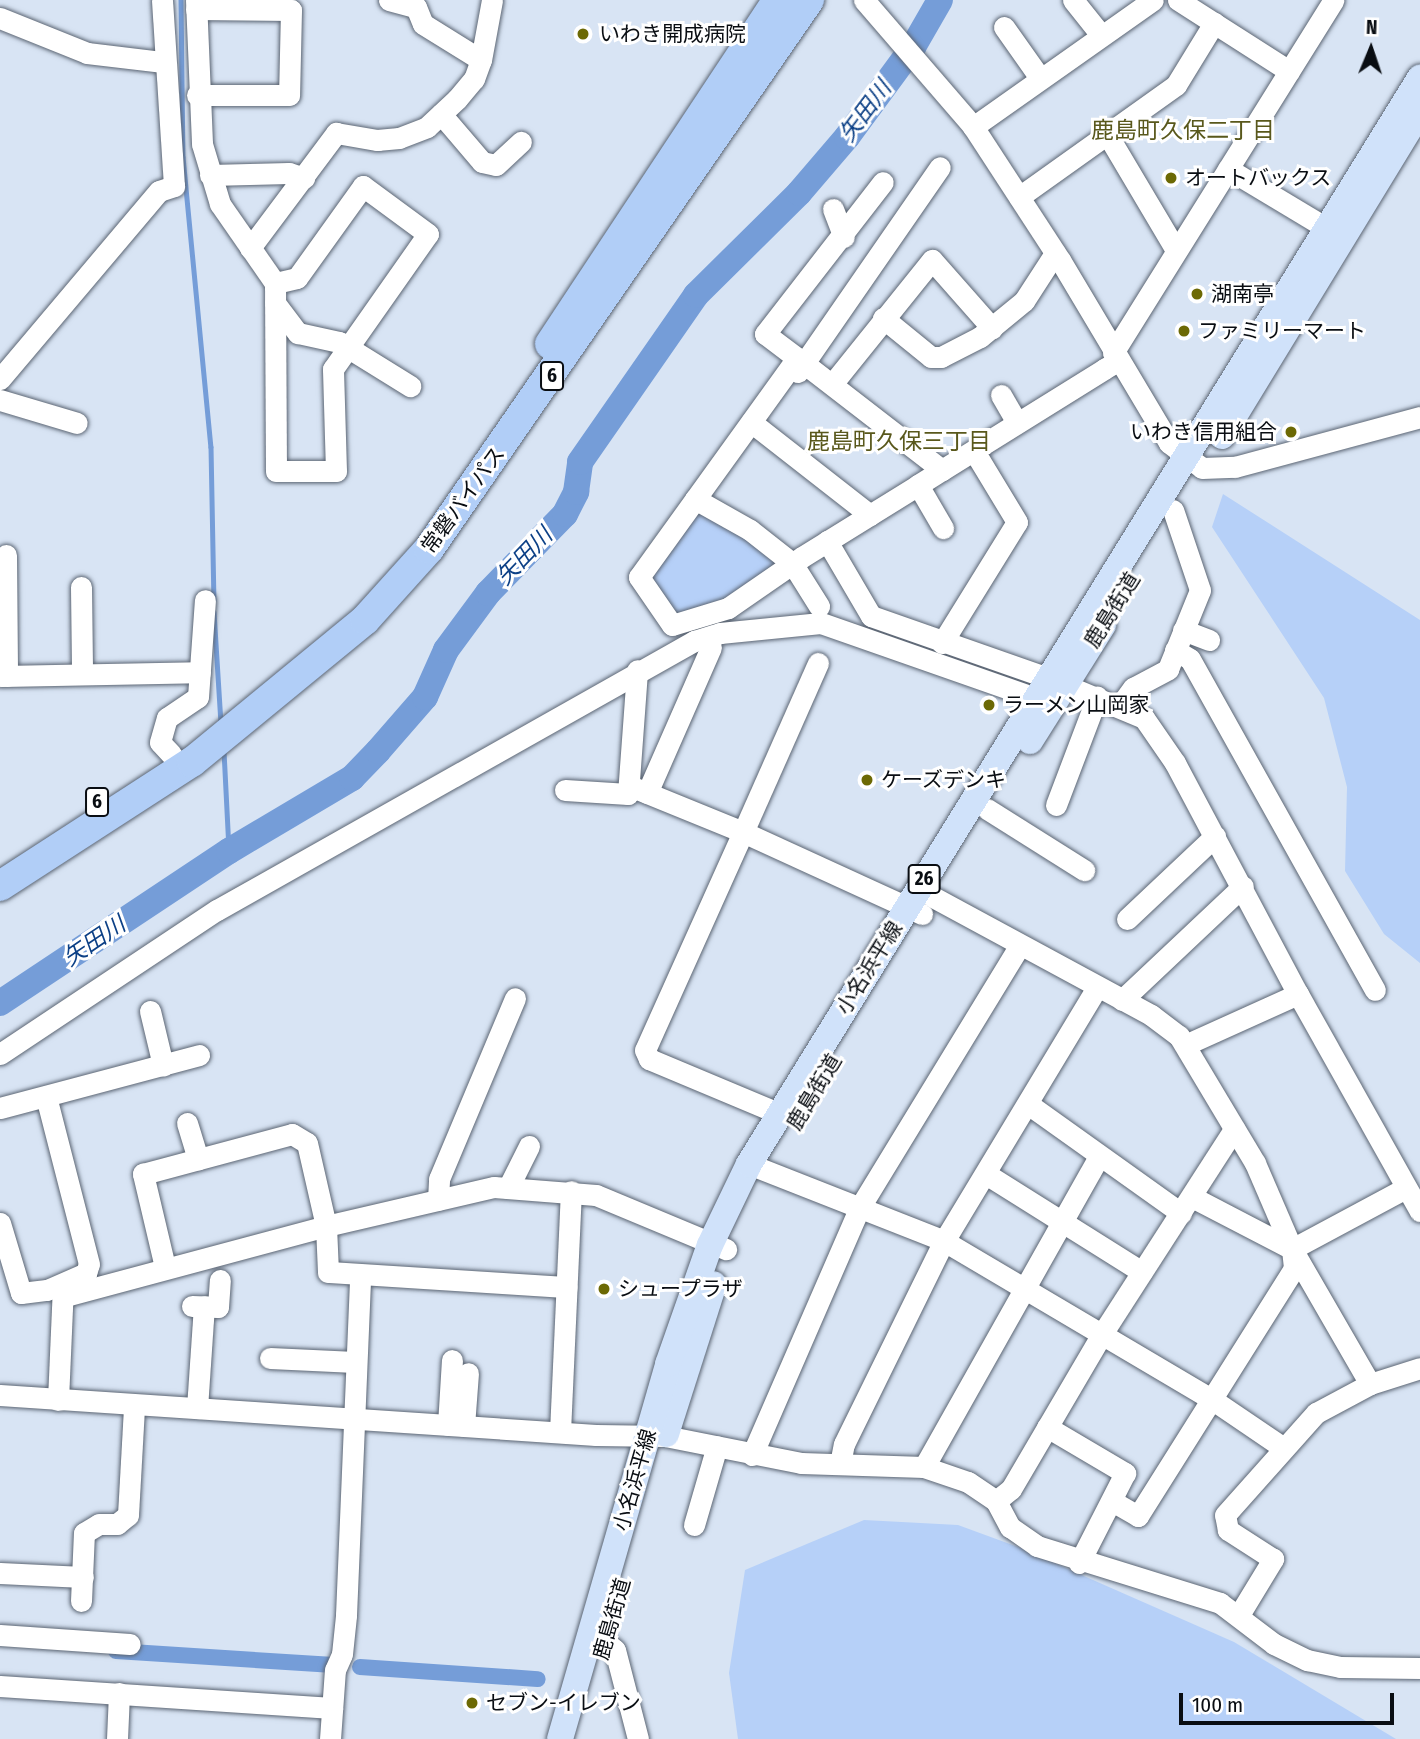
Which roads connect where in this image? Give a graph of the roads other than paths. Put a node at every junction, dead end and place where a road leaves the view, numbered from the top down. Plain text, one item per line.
1 (162, 0) edge
2 (389, 0) edge
3 (492, 0) edge
4 (778, 0) edge
5 (809, 0) edge
6 (864, 0) edge
7 (1073, 0) edge
8 (1153, 0) edge
9 (1178, 0) edge
10 (1334, 0) edge
11 (196, 5) edge
12 (0, 18) edge
13 (1214, 23) junction
14 (1004, 27) dead end
15 (1101, 35) junction
16 (481, 60) junction
17 (163, 62) junction
18 (1289, 71) junction
19 (1040, 78) junction
20 (1420, 78) edge
21 (197, 94) junction
22 (1420, 111) edge
23 (441, 114) junction
24 (973, 127) junction
25 (1107, 134) junction
26 (521, 142) dead end
27 (940, 167) dead end
28 (1228, 169) junction
29 (210, 174) junction
30 (304, 178) junction
31 (883, 182) dead end
32 (1020, 197) junction
33 (833, 209) dead end
34 (1325, 227) junction
35 (844, 237) junction
36 (250, 248) junction
37 (1176, 250) junction
38 (1055, 253) junction
39 (275, 293) junction
40 (883, 318) junction
41 (992, 328) junction
42 (349, 347) junction
43 (1116, 357) junction
44 (801, 360) junction
45 (0, 379) edge
46 (833, 383) junction
47 (410, 386) dead end
48 (1001, 395) dead end
49 (0, 400) edge
50 (1420, 417) edge
51 (77, 423) dead end
52 (1017, 423) junction
53 (755, 425) junction
54 (974, 450) junction
55 (1196, 463) junction
56 (942, 470) junction
57 (918, 485) junction
58 (700, 502) junction
59 (1173, 510) junction
60 (870, 515) junction
61 (943, 527) dead end
62 (827, 541) junction
63 (6, 555) dead end
64 (792, 563) junction
65 (81, 587) dead end
66 (205, 600) dead end
67 (819, 606) dead end
68 (1179, 640) junction
69 (1209, 640) dead end
70 (942, 643) junction
71 (711, 647) dead end
72 (818, 663) dead end
73 (637, 670) junction
74 (200, 672) junction
75 (82, 674) junction
76 (4, 676) edge
77 (1050, 687) junction
78 (1097, 697) junction
79 (253, 705) junction
80 (1119, 707) junction
81 (185, 752) junction
82 (565, 790) dead end
83 (638, 790) junction
84 (1056, 805) dead end
85 (987, 809) junction
86 (743, 832) junction
87 (1215, 836) junction
88 (0, 864) edge
89 (1084, 870) dead end
90 (0, 886) edge
91 (1243, 886) junction
92 (921, 905) junction
93 (1127, 919) dead end
94 (1020, 945) junction
95 (1097, 987) junction
96 (1375, 990) dead end
97 (1298, 994) junction
98 (515, 998) dead end
99 (1122, 1000) junction
100 (150, 1011) dead end
101 (1185, 1045) junction
102 (0, 1054) edge
103 (200, 1055) dead end
104 (163, 1065) junction
105 (46, 1096) junction
106 (1028, 1104) junction
107 (0, 1108) edge
108 (771, 1110) dead end
109 (187, 1124) dead end
110 (1234, 1129) junction
111 (529, 1146) dead end
112 (1099, 1157) junction
113 (198, 1159) junction
114 (757, 1168) junction
115 (986, 1174) junction
116 (508, 1188) junction
117 (1406, 1188) junction
118 (571, 1191) junction
119 (438, 1200) junction
120 (1186, 1205) junction
121 (860, 1207) junction
122 (1420, 1211) edge
123 (1062, 1221) junction
124 (0, 1223) edge
125 (326, 1226) junction
126 (944, 1241) junction
127 (718, 1247) junction
128 (1293, 1249) junction
129 (165, 1267) junction
130 (1142, 1272) junction
131 (360, 1273) junction
132 (220, 1280) dead end
133 (567, 1287) junction
134 (1023, 1288) junction
135 (64, 1290) junction
136 (1102, 1334) junction
137 (270, 1358) dead end
138 (355, 1362) junction
139 (460, 1366) dead end
140 (1420, 1368) edge
141 (1370, 1384) junction
142 (0, 1395) edge
143 (1210, 1398) junction
144 (58, 1400) junction
145 (134, 1406) junction
146 (197, 1408) junction
147 (354, 1419) junction
148 (456, 1425) junction
149 (1047, 1427) junction
150 (560, 1432) junction
151 (657, 1436) junction
152 (717, 1446) junction
153 (1282, 1447) junction
154 (752, 1455) junction
155 (840, 1464) junction
156 (924, 1467) junction
157 (996, 1501) junction
158 (1112, 1501) junction
159 (694, 1525) dead end
160 (1079, 1563) junction
161 (0, 1573) edge
162 (83, 1577) junction
163 (81, 1601) dead end
164 (1239, 1615) junction
165 (0, 1635) edge
166 (604, 1641) junction
167 (130, 1644) dead end
168 (1420, 1668) edge
169 (0, 1686) edge
170 (120, 1693) junction
171 (332, 1708) junction
172 (117, 1739) edge
173 (330, 1739) edge
174 (560, 1739) edge
175 (578, 1739) edge
176 (638, 1739) edge

1 - 17 street
2 - 16 street
3 - 16 street
4 - 79 highway, 常磐バイパス / 6
5 - 79 highway, 常磐バイパス / 6
6 - 24 street
7 - 15 street
8 - 15 street
9 - 13 street
10 - 18 street
11 - 21 street
11 - 21 street
12 - 17 street
13 - 18 street
13 - 25 street
14 - 19 street
15 - 19 street
16 - 23 street
17 - 45 street
18 - 28 street
19 - 24 street
20 - 34 main road, 小名浜平線 / 26
21 - 29 street
22 - 55 main road, 鹿島街道 / 26
23 - 26 street
23 - 30 street
24 - 32 street
25 - 32 street
25 - 37 street
27 - 44 street
28 - 34 street
28 - 37 street
29 - 30 street
29 - 36 street
30 - 36 street
31 - 35 street
32 - 38 street
33 - 35 street
34 - 55 main road, 小名浜平線 / 26
35 - 44 street
36 - 39 street
37 - 43 street
38 - 41 street
38 - 43 street
39 - 42 street
39 - 42 street
39 - 42 street
40 - 41 street
40 - 41 street
40 - 46 street
42 - 47 street
43 - 52 street
43 - 55 street
44 - 46 street
44 - 53 street
46 - 56 street
48 - 52 street
49 - 51 street
50 - 55 street
52 - 54 street
53 - 58 street
53 - 60 street
54 - 56 street
54 - 70 street
55 - 59 main road, 鹿島街道 / 26
55 - 77 main road, 小名浜平線 / 26
56 - 57 street
57 - 60 street
57 - 61 street
58 - 64 street
58 - 64 street
59 - 68 street
59 - 77 main road, 鹿島街道 / 26
60 - 62 street
62 - 64 street
62 - 70 street
63 - 76 street
64 - 67 street
65 - 75 street
66 - 74 street
68 - 69 street
68 - 80 street
68 - 96 street
70 - 77 street
71 - 83 street
72 - 86 street
73 - 77 street
73 - 83 street
73 - 102 street
74 - 75 street
74 - 81 street
75 - 76 street
77 - 78 street
77 - 85 main road, 鹿島街道 / 26
77 - 92 main road, 小名浜平線 / 26
78 - 80 street
78 - 84 street
79 - 81 highway, 常磐バイパス / 6
80 - 87 street
81 - 88 highway, 常磐バイパス / 6
81 - 90 highway, 常磐バイパス / 6
82 - 83 street
83 - 86 street
85 - 89 street
85 - 92 main road, 鹿島街道 / 26
86 - 92 street
86 - 108 street
87 - 91 street
87 - 93 street
91 - 97 street
91 - 99 street
92 - 94 street
92 - 114 main road, 小名浜平線 / 26
94 - 95 street
94 - 121 street
95 - 99 street
95 - 106 street
97 - 101 street
97 - 117 street
98 - 119 street
99 - 101 street
100 - 104 street
101 - 110 street
103 - 104 street
104 - 105 street
105 - 107 street
105 - 135 street
106 - 112 street
106 - 115 street
109 - 113 street
110 - 120 street
110 - 128 street
111 - 116 street
112 - 120 street
112 - 123 street
113 - 125 street
113 - 129 street
114 - 121 street
114 - 127 main road, 小名浜平線 / 26
115 - 123 street
115 - 126 street
116 - 118 street
116 - 119 street
117 - 122 street
117 - 128 street
118 - 127 street
118 - 133 street
119 - 125 street
120 - 128 street
120 - 130 street
121 - 126 street
121 - 154 street
123 - 130 street
123 - 134 street
124 - 135 street
125 - 129 street
125 - 131 street
126 - 134 street
126 - 155 street
127 - 151 main road, 小名浜平線 / 26
128 - 141 street
128 - 143 street
129 - 135 street
130 - 136 street
131 - 133 street
131 - 138 street
132 - 146 street
133 - 150 street
134 - 136 street
134 - 156 street
135 - 144 street
136 - 143 street
136 - 149 street
137 - 138 street
138 - 147 street
139 - 148 street
140 - 141 street
141 - 153 street
142 - 144 street
143 - 153 street
143 - 158 street
144 - 145 street
145 - 146 street
145 - 162 street
146 - 147 street
147 - 148 street
147 - 171 street
148 - 150 street
149 - 157 street
149 - 158 street
150 - 151 street
151 - 152 street
151 - 166 main road, 鹿島街道 / 26
151 - 174 main road, 小名浜平線 / 26
152 - 154 street
152 - 159 street
153 - 164 street
154 - 155 street
155 - 156 street
156 - 157 street
157 - 160 street
158 - 160 street
160 - 164 street
161 - 162 street
162 - 163 street
164 - 168 street
165 - 167 street
166 - 175 main road, 鹿島街道 / 26
166 - 176 street
169 - 170 street
170 - 171 street
170 - 172 street
171 - 173 street

